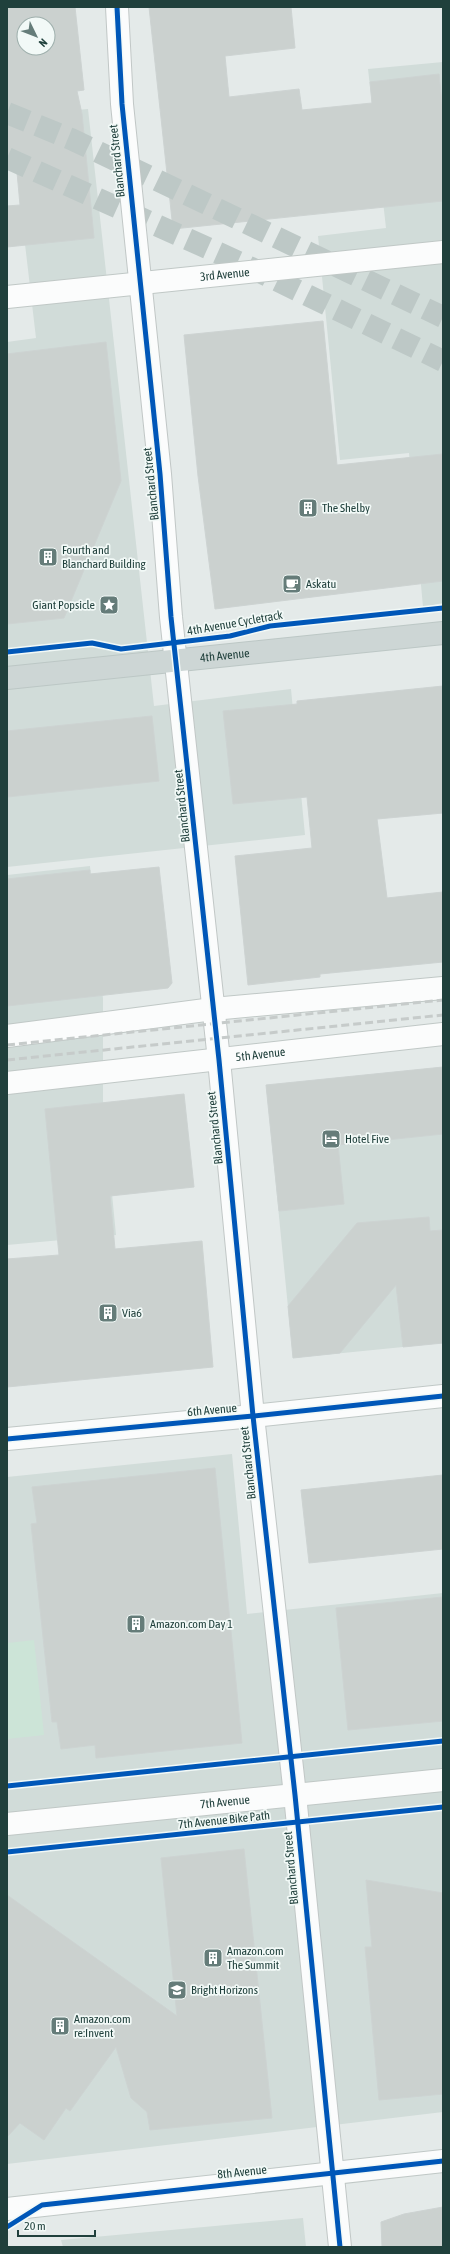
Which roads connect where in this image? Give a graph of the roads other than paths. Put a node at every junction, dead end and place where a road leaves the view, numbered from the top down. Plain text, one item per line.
1 (118, 7) edge
2 (443, 252) edge
3 (139, 282) junction
4 (7, 297) edge
5 (443, 633) edge
6 (177, 662) junction
7 (7, 678) edge
8 (443, 988) edge
9 (213, 1009) junction
10 (443, 1034) edge
11 (7, 1036) edge
12 (219, 1060) junction
13 (7, 1083) edge
14 (443, 1396) edge
15 (253, 1416) junction
16 (7, 1439) edge
17 (443, 1780) edge
18 (295, 1795) junction
19 (7, 1824) edge
20 (443, 2161) edge
21 (331, 2173) junction
22 (7, 2209) edge
23 (340, 2247) edge

1 - 3 main road, Blanchard Street
2 - 3 main road, 3rd Avenue
3 - 4 main road, 3rd Avenue
3 - 6 main road, Blanchard Street
5 - 6 main road, 4th Avenue
6 - 7 main road, 4th Avenue
6 - 9 main road, Blanchard Street
8 - 9 main road
9 - 11 main road
9 - 12 main road, Blanchard Street
10 - 12 main road, 5th Avenue
12 - 13 main road, 5th Avenue
12 - 15 main road, Blanchard Street
14 - 15 main road, 6th Avenue
15 - 16 main road, 6th Avenue
15 - 18 main road, Blanchard Street
17 - 18 main road, 7th Avenue
18 - 19 main road, 7th Avenue
18 - 21 main road, Blanchard Street
20 - 21 main road, 8th Avenue
21 - 22 main road, 8th Avenue
21 - 23 main road, Blanchard Street

